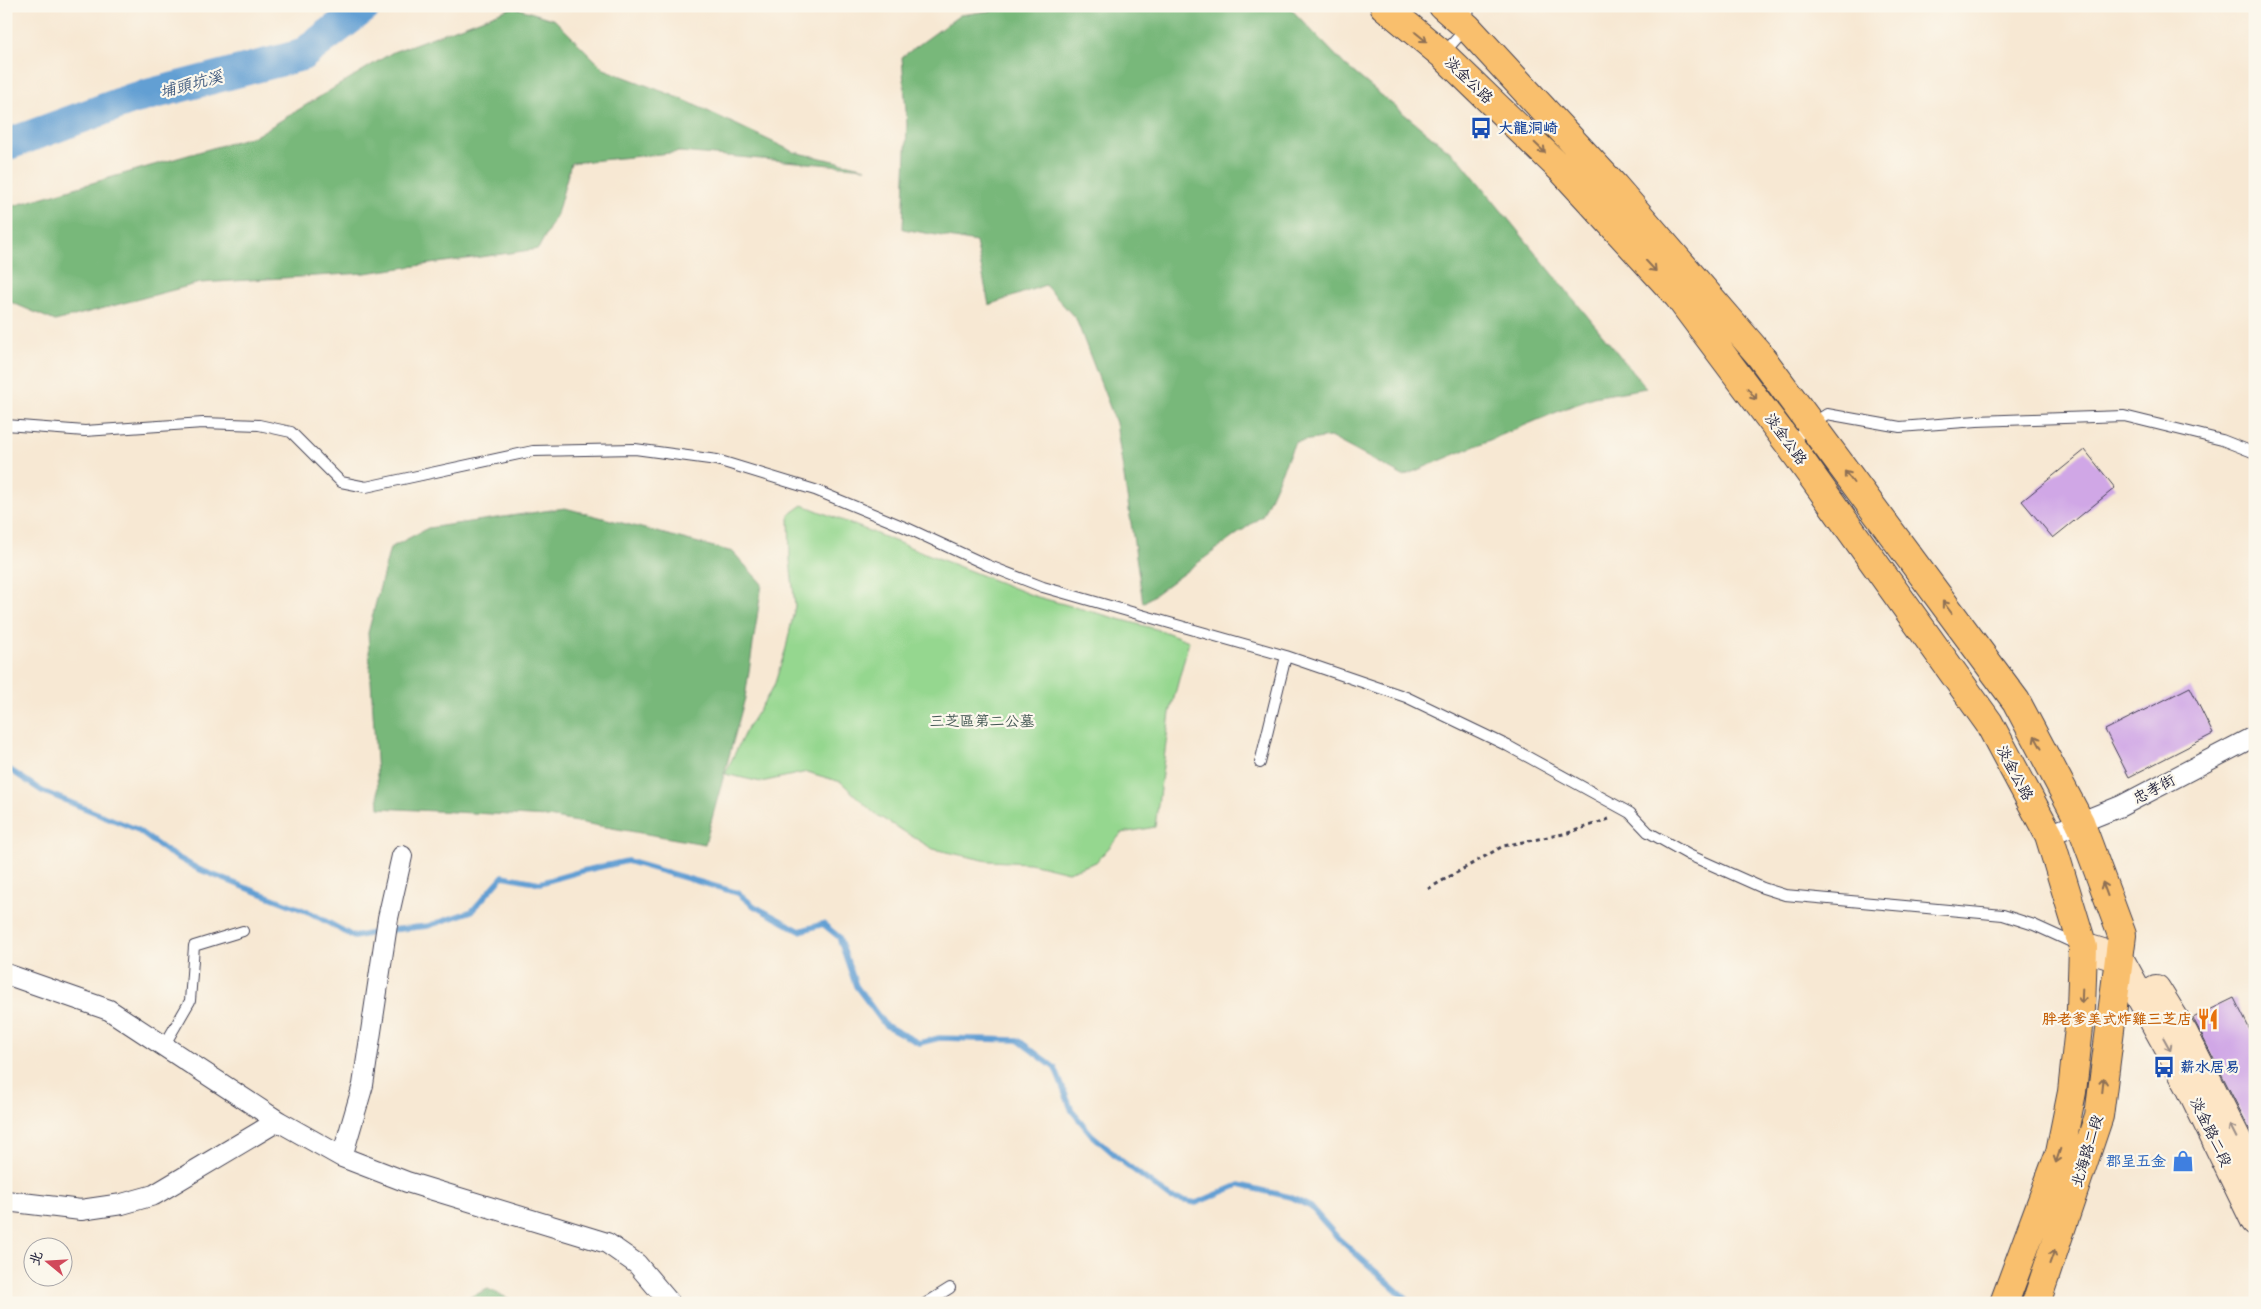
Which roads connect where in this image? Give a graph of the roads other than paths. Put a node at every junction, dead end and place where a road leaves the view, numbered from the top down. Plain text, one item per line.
1 (1384, 6) edge
2 (1443, 6) edge
3 (1468, 16) edge
4 (1443, 55) junction
5 (6, 425) edge
6 (1810, 425) junction
7 (1789, 444) junction
8 (2255, 453) edge
9 (1286, 656) junction
10 (2255, 736) edge
11 (1260, 763) dead end
12 (2080, 822) junction
13 (2049, 835) junction
14 (402, 856) dead end
15 (243, 931) dead end
16 (2121, 946) junction
17 (2083, 947) junction
18 (6, 974) edge
19 (164, 1046) junction
20 (278, 1121) junction
21 (342, 1157) junction
22 (2255, 1175) edge
23 (6, 1201) edge
24 (2255, 1221) edge
25 (950, 1288) dead end
26 (670, 1303) edge
27 (926, 1303) edge
28 (2004, 1303) edge
29 (2036, 1303) edge

1 -> 4 main road, 淡金公路
2 - 3 main road, 淡金公路
3 - 4 lane
3 - 6 main road, 淡金公路
4 -> 7 main road, 淡金公路
5 - 9 lane
6 - 7 lane
6 - 8 lane
12 -> 6 main road, 淡金公路
7 - 13 main road, 淡金公路
9 - 11 lane
9 - 17 lane
10 - 12 street, 忠孝街
12 - 13 street, 忠孝街
16 -> 12 main road, 淡金公路
13 - 17 main road, 淡金公路
14 - 21 street
15 - 19 lane
16 - 17 main road
22 -> 16 main road, 淡金路二段
16 -> 24 main road, 淡金路二段
29 -> 16 main road, 北海路二段
17 -> 28 main road, 北海路二段
18 - 19 street
19 - 20 street
20 - 21 street
20 - 23 street
21 - 26 street
25 - 27 lane

